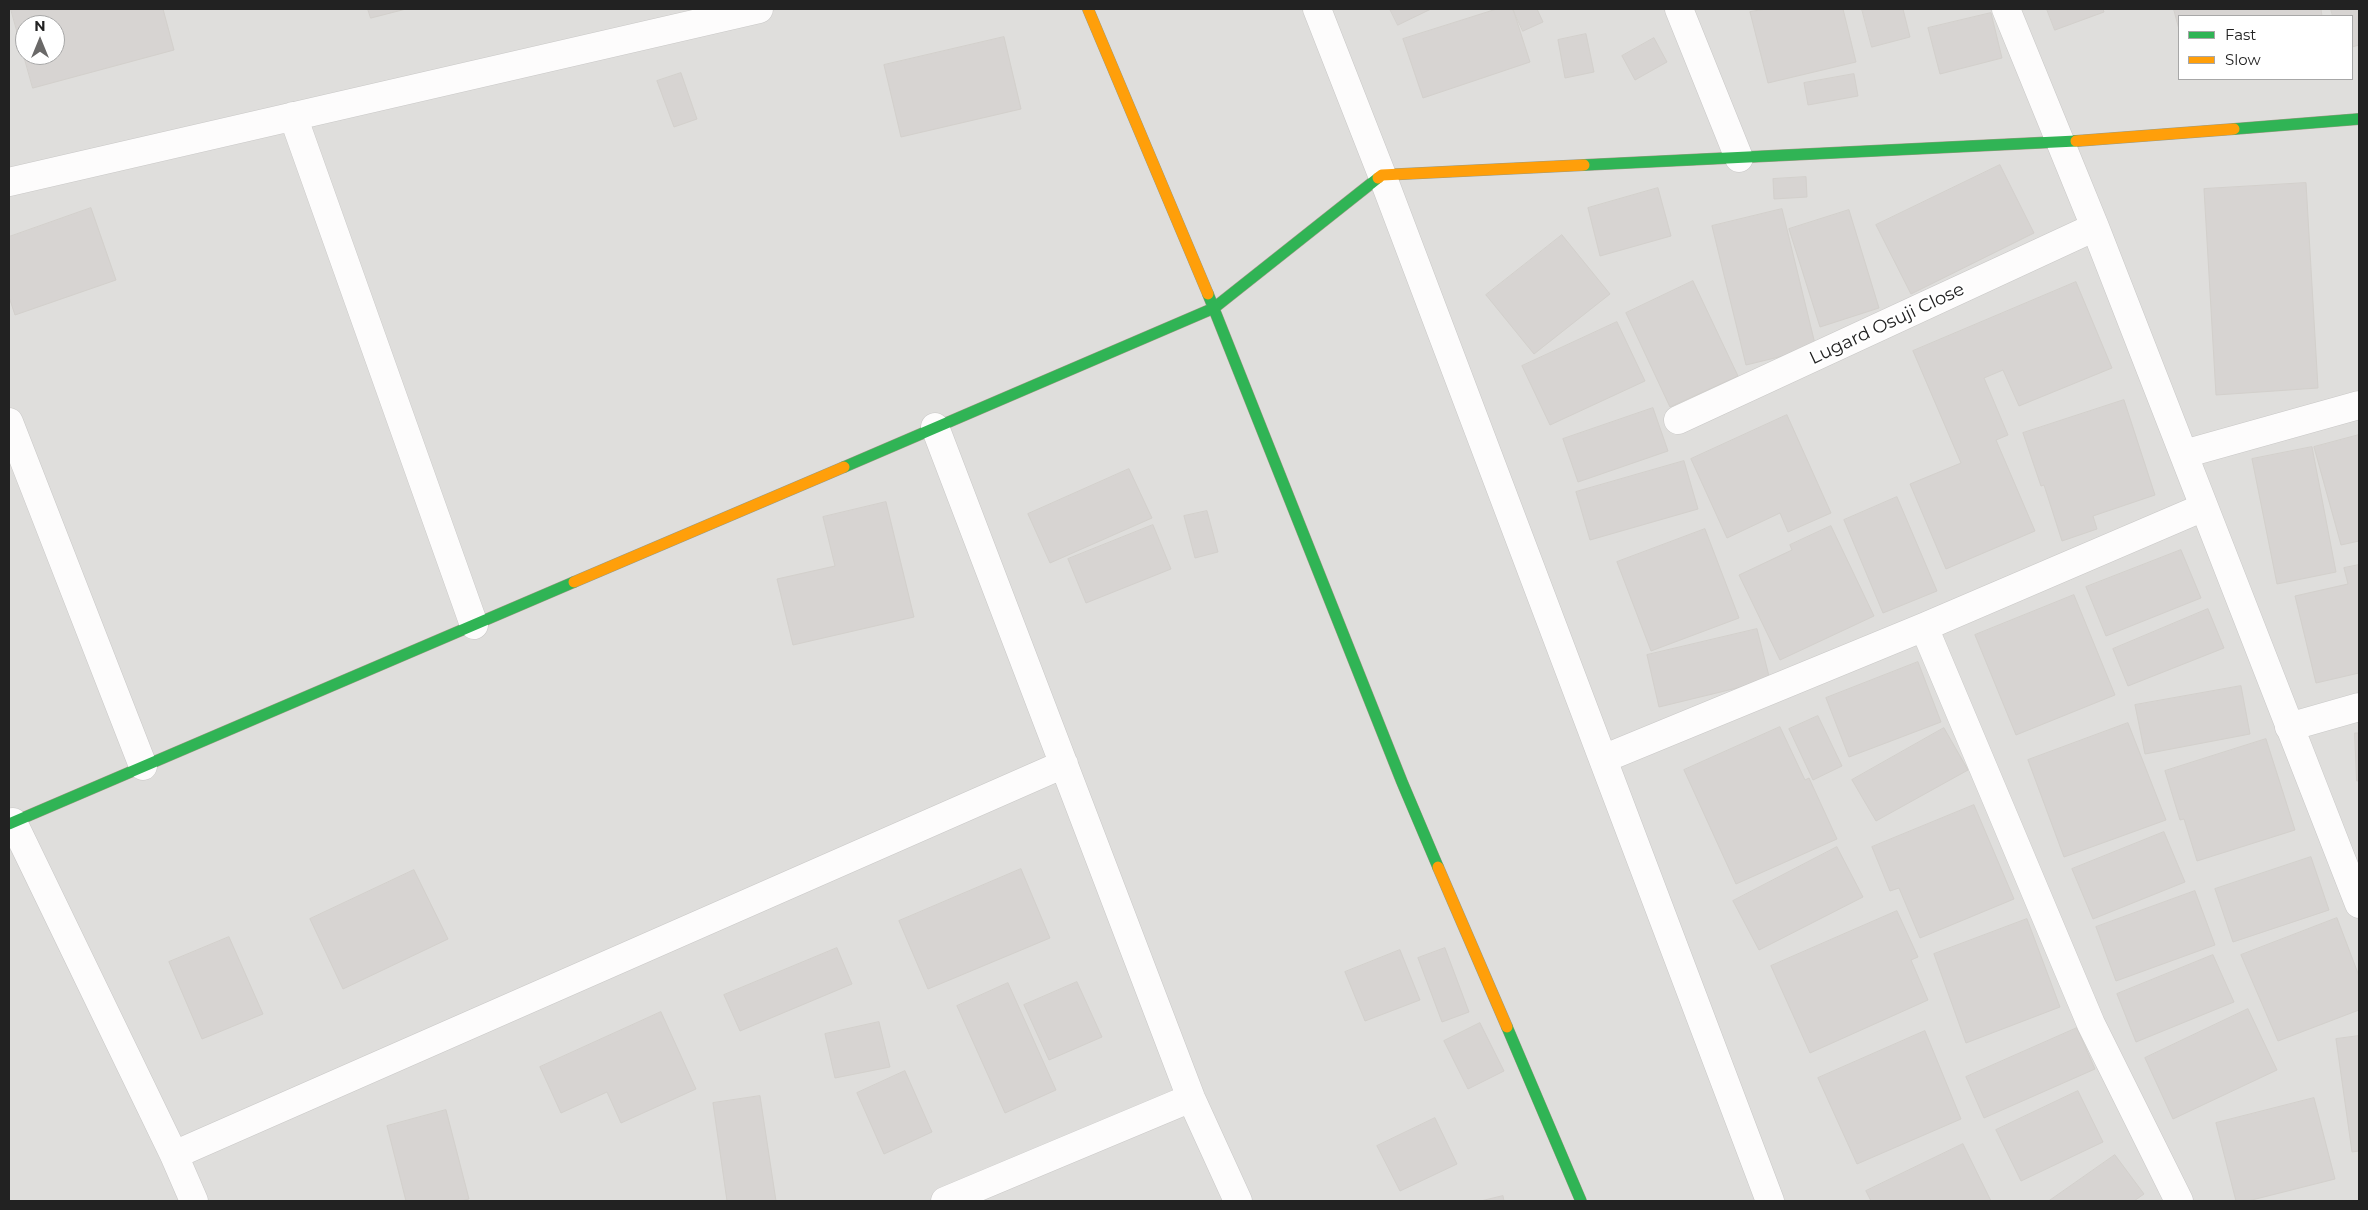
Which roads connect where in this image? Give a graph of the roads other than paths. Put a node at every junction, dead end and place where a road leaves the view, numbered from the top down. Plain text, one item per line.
1 (1088, 9) edge
2 (1317, 9) edge
3 (1679, 9) edge
4 (2006, 9) edge
5 (752, 10) edge
6 (293, 116) junction
7 (2359, 119) edge
8 (2062, 142) junction
9 (1739, 158) junction
10 (1382, 175) junction
11 (9, 182) edge
12 (2095, 227) junction
13 (1214, 308) junction
14 (2359, 406) edge
15 (1678, 420) dead end
16 (9, 422) edge
17 (935, 427) junction
18 (2184, 454) junction
19 (2204, 507) junction
20 (474, 625) junction
21 (1924, 627) junction
22 (2359, 707) edge
23 (2289, 727) junction
24 (1603, 759) junction
25 (1064, 764) junction
26 (143, 766) junction
27 (11, 823) edge
28 (2359, 904) edge
29 (1191, 1098) junction
30 (174, 1155) junction
31 (194, 1201) edge
32 (945, 1201) edge
33 (1238, 1201) edge
34 (1581, 1201) edge
35 (1770, 1201) edge
36 (2179, 1201) edge

1 - 13 street
2 - 10 street
3 - 9 street
4 - 8 street
5 - 6 street
6 - 11 street
6 - 20 street
7 - 8 street
8 - 9 street
8 - 12 street
9 - 10 street
10 - 13 street
10 - 24 street
12 - 15 street, Lugard Osuji Close
12 - 18 street
13 - 17 street
13 - 34 street
14 - 18 street
16 - 26 street
17 - 20 street
17 - 25 street
18 - 19 street
19 - 21 street
19 - 23 street
20 - 26 street
21 - 24 street
21 - 36 street
22 - 23 street
23 - 28 street
24 - 35 street
25 - 29 street
25 - 30 street
26 - 27 street
27 - 30 street
29 - 32 street
29 - 33 street
30 - 31 street

